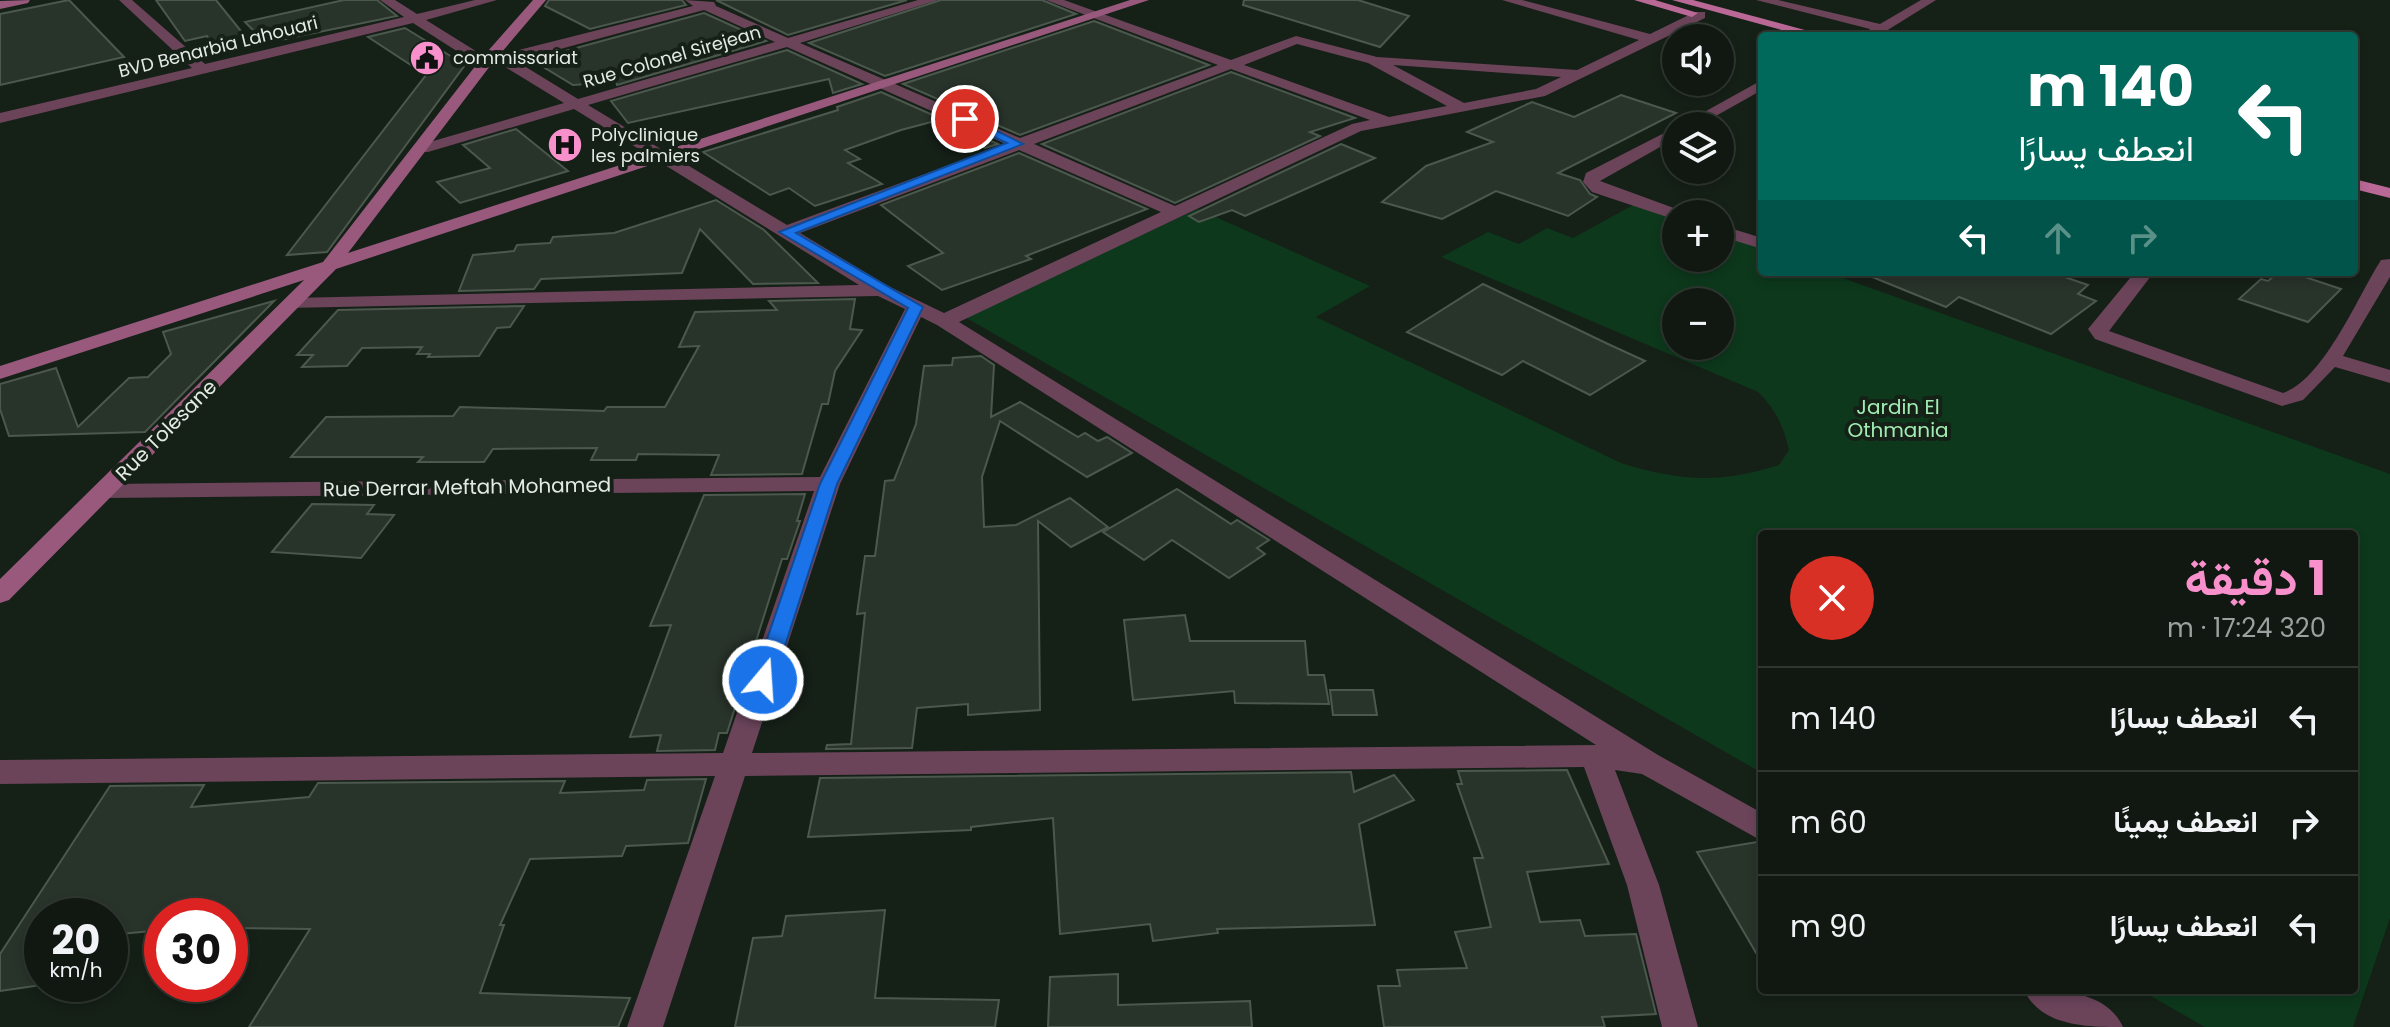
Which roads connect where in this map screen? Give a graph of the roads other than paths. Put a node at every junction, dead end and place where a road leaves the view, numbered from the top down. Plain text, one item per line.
1 (24, 0) edge
2 (125, 0) edge
3 (386, 0) edge
4 (491, 0) edge
5 (540, 0) edge
6 (728, 0) edge
7 (932, 0) edge
8 (1052, 0) edge
9 (1143, 0) edge
10 (1508, 0) edge
11 (1640, 0) edge
12 (1678, 0) edge
13 (1762, 0) edge
14 (1930, 0) edge
15 (698, 3) edge
16 (0, 5) edge
17 (1700, 15) junction
18 (1096, 16) junction
19 (415, 18) junction
20 (1882, 28) junction
21 (1766, 32) edge
22 (1804, 32) edge
23 (1875, 32) edge
24 (1651, 39) junction
25 (788, 43) junction
26 (1373, 60) junction
27 (494, 61) junction
28 (1231, 63) junction
29 (203, 70) junction
30 (1577, 74) junction
31 (887, 83) junction
32 (1758, 86) edge
33 (573, 104) junction
34 (1463, 108) junction
35 (1712, 112) edge
36 (0, 118) edge
37 (1384, 120) junction
38 (1662, 140) edge
39 (1017, 144) junction
40 (422, 149) junction
41 (660, 157) junction
42 (2358, 172) edge
43 (2390, 180) edge
44 (2358, 185) edge
45 (2390, 193) edge
46 (1662, 210) edge
47 (1173, 211) junction
48 (786, 232) junction
49 (1734, 235) edge
50 (1758, 243) edge
51 (2388, 264) dead end
52 (330, 265) junction
53 (2142, 276) edge
54 (881, 290) junction
55 (293, 304) junction
56 (916, 307) junction
57 (944, 321) junction
58 (2331, 359) junction
59 (0, 373) edge
60 (2390, 377) edge
61 (828, 484) junction
62 (105, 491) junction
63 (0, 594) edge
64 (1595, 756) junction
65 (1648, 763) junction
66 (735, 764) junction
67 (0, 772) edge
68 (1758, 826) edge
69 (2048, 994) edge
70 (645, 1027) edge
71 (1680, 1027) edge
72 (2105, 1027) edge

1 - 16 main road
2 - 29 street
3 - 19 street
4 - 19 street, BVD Benarbia Lahouari
5 - 27 main road, Rue Tolesane
6 - 15 street
7 - 25 street, Rue Colonel Sirejean
8 - 18 street
9 - 18 main road
10 - 24 street
11 - 17 main road
12 - 22 main road
13 - 20 street
14 - 20 street
15 - 25 street
15 - 27 street
17 - 21 main road
17 - 24 street
18 - 28 street
18 - 31 main road
19 - 27 street
19 - 29 street, BVD Benarbia Lahouari
20 - 23 street
24 - 30 street
25 - 31 street
25 - 33 street, Rue Colonel Sirejean
26 - 28 street
26 - 30 street
26 - 34 street
27 - 33 street
27 - 40 main road, Rue Tolesane
28 - 37 street
28 - 39 street
29 - 36 street, BVD Benarbia Lahouari
30 - 34 street
31 - 39 street
31 - 41 main road
32 - 35 street
33 - 40 street, Rue Colonel Sirejean
33 - 41 street
34 - 37 street
37 - 47 street
38 - 46 street
39 - 47 street
39 - 48 street
40 - 52 main road, Rue Tolesane
41 - 48 street
41 - 52 main road
42 - 43 main road
44 - 45 main road
47 - 57 street
48 - 54 street
49 - 50 street
51 - 58 street
52 - 55 main road, Rue Tolesane
52 - 59 main road
53 - 58 street
54 - 55 street
54 - 56 street
55 - 62 main road, Rue Tolesane
56 - 57 street
56 - 61 street
57 - 65 street
58 - 60 street
61 - 62 street, Rue Derrar Meftah Mohamed
61 - 66 street
62 - 63 main road, Rue Tolesane
64 - 65 street
64 - 66 street
64 - 71 street
65 - 68 street
66 - 67 street
66 - 70 street
69 - 72 street

